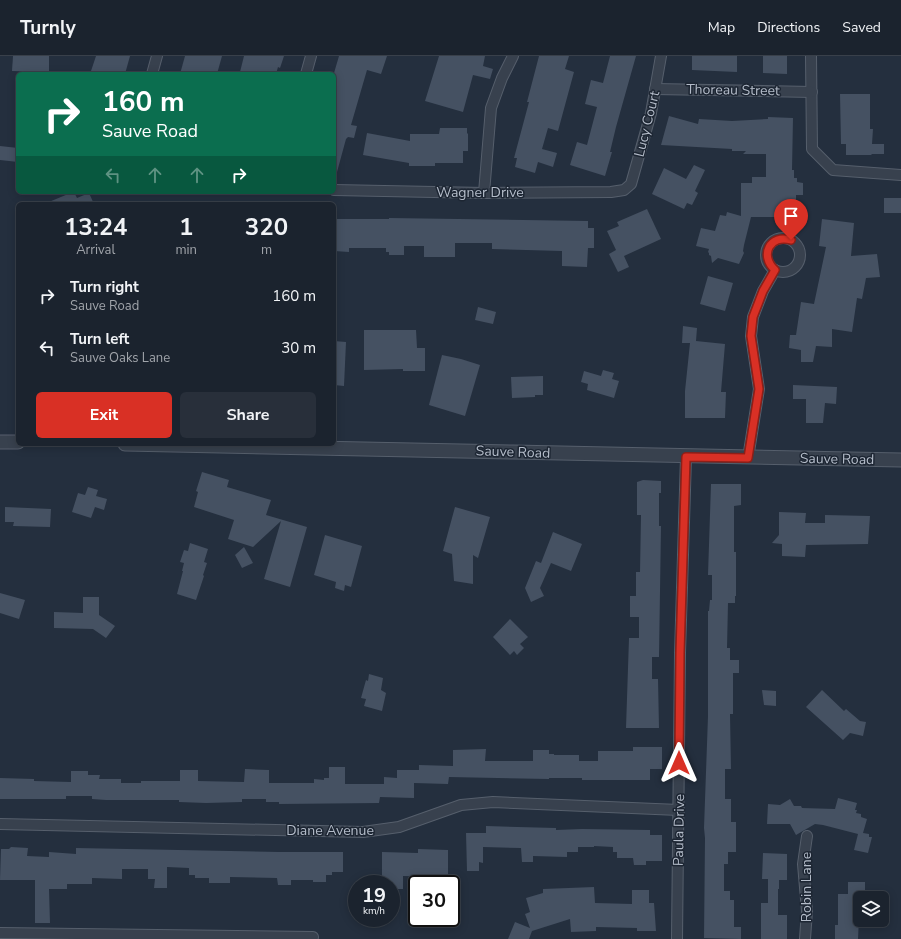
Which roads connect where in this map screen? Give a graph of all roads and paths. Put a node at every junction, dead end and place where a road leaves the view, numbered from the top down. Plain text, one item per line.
1 (157, 56) edge
2 (311, 56) edge
3 (513, 56) edge
4 (661, 56) edge
5 (811, 56) edge
6 (153, 72) edge
7 (307, 72) edge
8 (655, 89) junction
9 (812, 92) junction
10 (901, 175) edge
11 (626, 188) joint
12 (336, 190) edge
13 (484, 192) junction
14 (775, 270) dead end
15 (0, 442) edge
16 (16, 442) edge
17 (243, 446) edge
18 (686, 457) junction
19 (748, 458) junction
20 (901, 460) edge
21 (679, 810) junction
22 (0, 824) edge
23 (807, 836) dead end
24 (0, 933) edge
25 (313, 937) dead end
26 (677, 939) edge
27 (805, 939) edge

1 - 6 street
2 - 7 street
3 - 13 street
4 - 8 street, Lucy Court
5 - 9 street
8 - 9 street, Thoreau Street
8 - 11 street, Lucy Court
9 - 10 street
11 - 13 street, Wagner Drive
12 - 13 street, Wagner Drive
14 - 19 street
15 - 16 street
17 - 18 street, Sauve Road
18 - 19 street, Sauve Road
18 - 21 street, Paula Drive
19 - 20 street, Sauve Road
21 - 22 street, Diane Avenue
21 - 26 street, Paula Drive
23 - 27 street, Robin Lane
24 - 25 street

